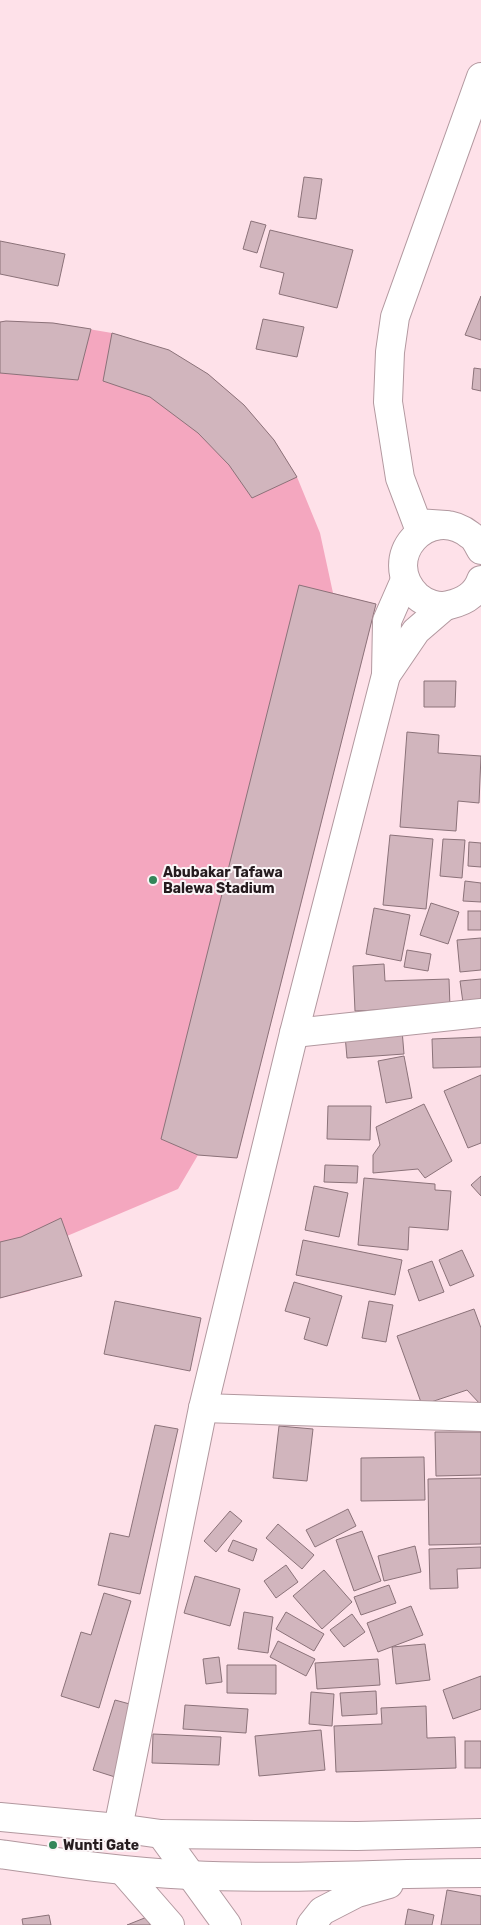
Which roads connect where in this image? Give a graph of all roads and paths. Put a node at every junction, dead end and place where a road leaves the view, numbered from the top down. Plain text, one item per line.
1 (481, 77) edge
2 (400, 478) junction
3 (446, 525) junction
4 (414, 537) junction
5 (478, 544) edge
6 (405, 580) junction
7 (481, 580) edge
8 (445, 606) junction
9 (386, 675) junction
10 (481, 1013) edge
11 (294, 1033) junction
12 (203, 1408) junction
13 (481, 1417) edge
14 (0, 1817) edge
15 (118, 1828) junction
16 (481, 1833) edge
17 (161, 1834) junction
18 (0, 1854) edge
19 (123, 1871) junction
20 (481, 1872) edge
21 (429, 1873) junction
22 (190, 1875) junction
23 (170, 1925) edge
24 (227, 1925) edge
25 (310, 1925) edge

1 - 2 main road
2 - 3 main road
2 - 4 main road
3 - 4 main road
3 - 5 main road
4 - 6 main road
6 - 8 main road
6 - 9 main road
7 - 8 main road
8 - 9 main road
9 - 11 main road
10 - 11 main road
11 - 12 main road
12 - 13 main road
12 - 15 main road
14 - 15 main road
15 - 17 main road
16 - 17 main road
17 - 22 main road
18 - 19 main road
19 - 22 main road
19 - 23 main road
20 - 21 main road
21 - 22 main road
21 - 25 main road
22 - 24 main road

